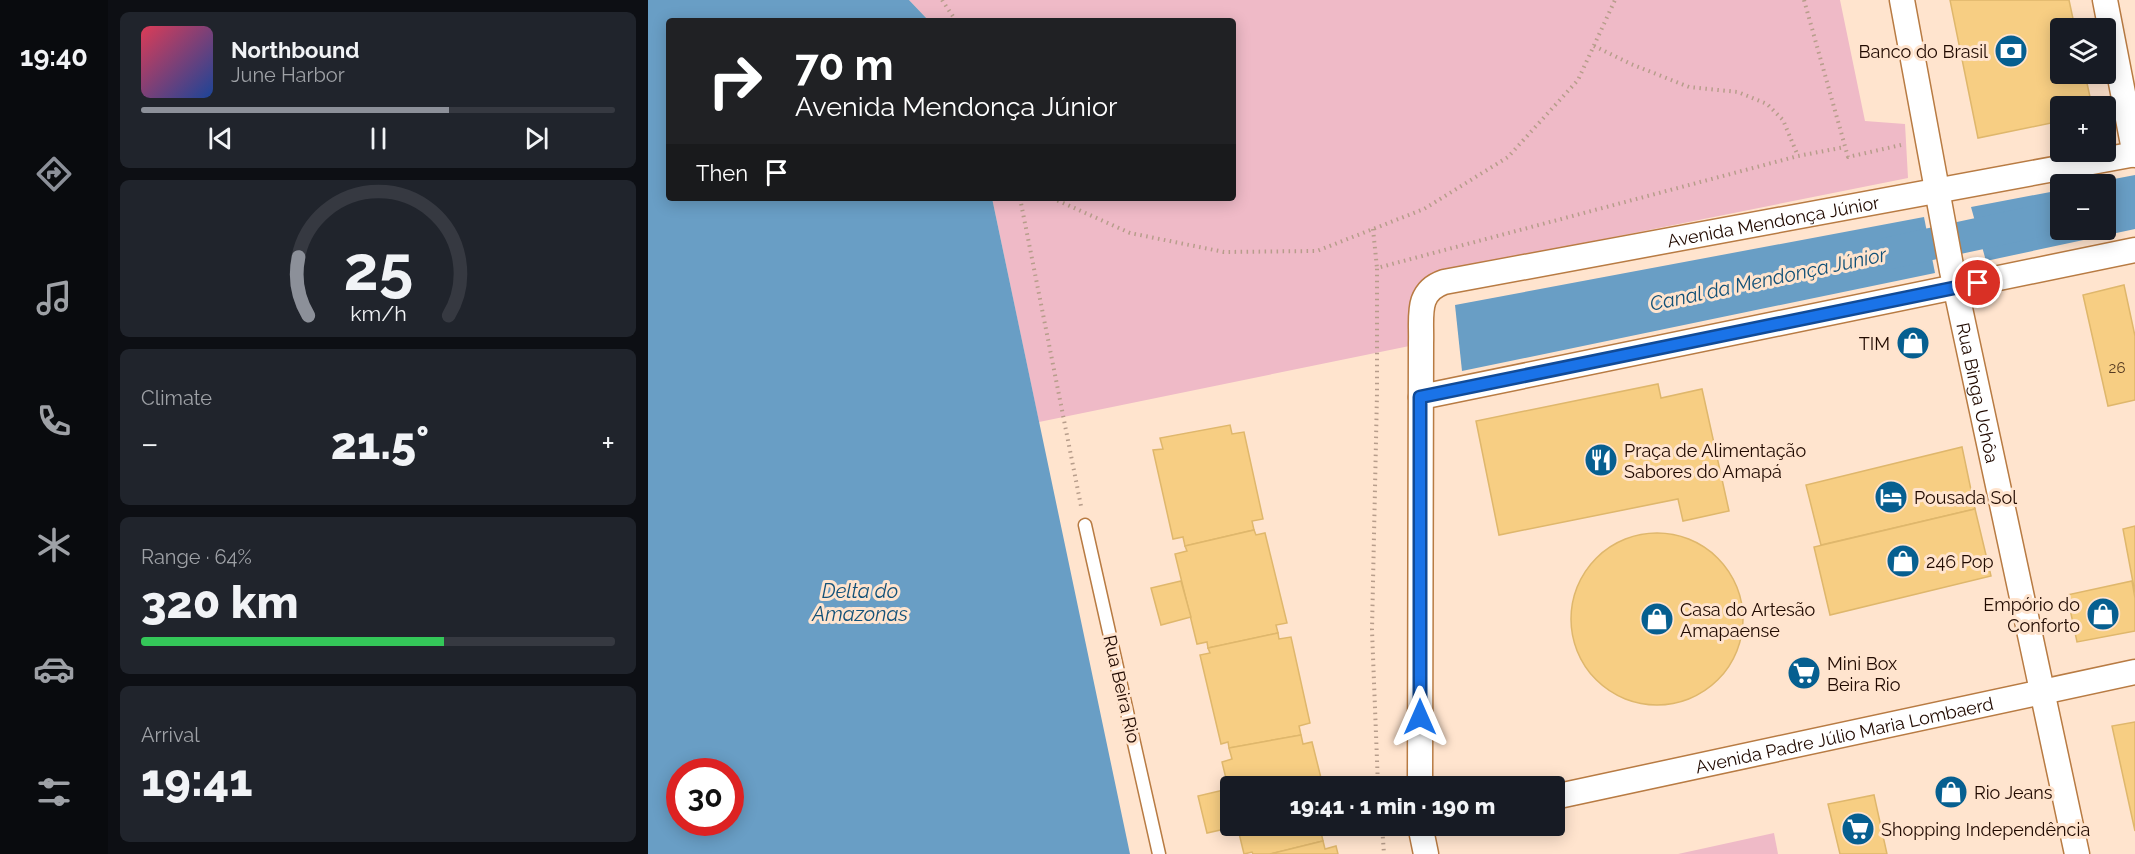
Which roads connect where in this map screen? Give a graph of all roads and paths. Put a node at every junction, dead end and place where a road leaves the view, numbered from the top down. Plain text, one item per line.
1 (942, 0) edge
2 (1615, 0) edge
3 (1804, 0) edge
4 (1902, 0) edge
5 (2105, 0) edge
6 (954, 18) edge
7 (1594, 46) junction
8 (1926, 139) junction
9 (2135, 154) edge
10 (1798, 156) dead end
11 (1021, 201) edge
12 (1059, 201) edge
13 (1938, 201) junction
14 (1373, 229) junction
15 (2135, 250) edge
16 (1377, 268) dead end
17 (1953, 279) junction
18 (1420, 397) junction
19 (1085, 525) joint
20 (2135, 672) edge
21 (2042, 691) junction
22 (1420, 776) edge
23 (1565, 795) edge
24 (1383, 836) edge
25 (1424, 836) edge
26 (1159, 854) edge
27 (1384, 854) edge
28 (1426, 854) edge
29 (2077, 854) edge

1 - 6 path
2 - 7 path
3 - 8 path
4 - 8 street, Rua Binga Uchôa
5 - 9 street
7 - 10 path
7 - 14 path
8 - 13 street, Rua Binga Uchôa
9 - 13 street, Avenida Mendonça Júnior
11 - 19 path
12 - 14 path
13 - 17 street, Rua Binga Uchôa
13 - 18 street, Avenida Mendonça Júnior
14 - 16 path
15 - 17 street
17 - 18 street
17 - 21 street, Rua Binga Uchôa
18 - 22 street
19 - 26 lane, Rua Beira Rio
20 - 21 street, Avenida Padre Júlio Maria Lombaerd
21 - 23 street, Avenida Padre Júlio Maria Lombaerd
21 - 29 street, Rua Binga Uchôa
24 - 27 path
25 - 28 street

